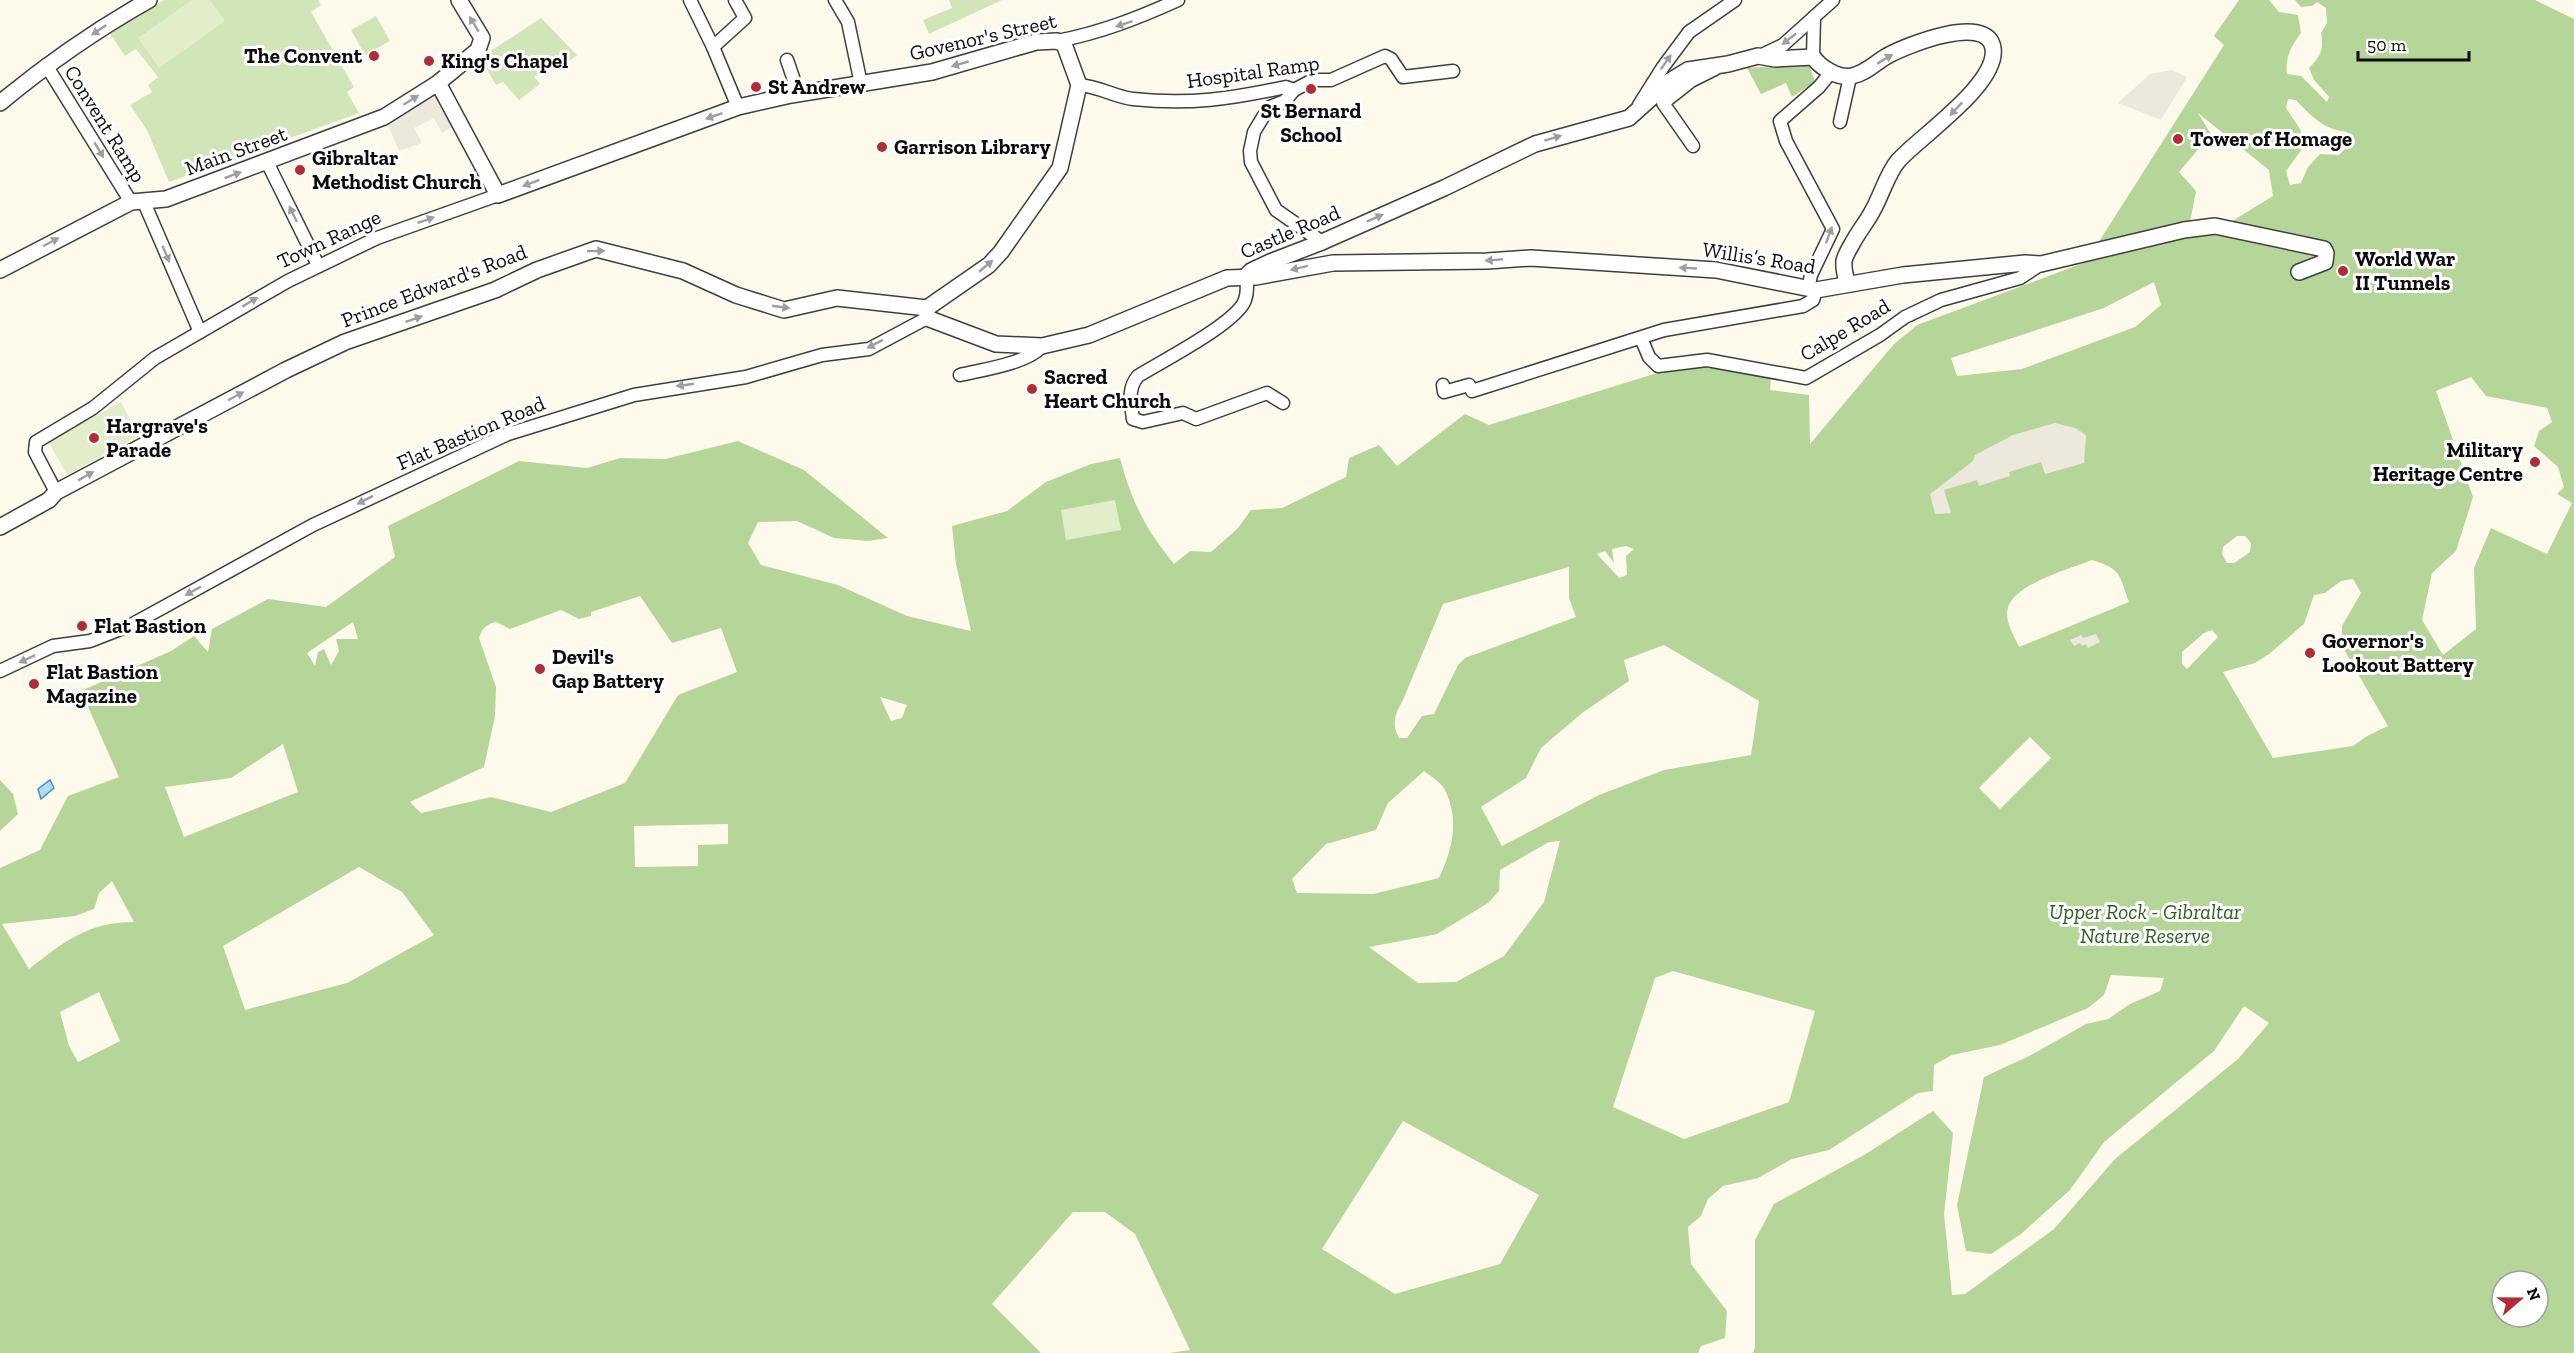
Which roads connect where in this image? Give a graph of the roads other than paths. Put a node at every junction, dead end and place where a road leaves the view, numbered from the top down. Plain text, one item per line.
1 (149, 0) edge
2 (459, 0) edge
3 (690, 0) edge
4 (735, 0) edge
5 (835, 0) edge
6 (1178, 0) edge
7 (1735, 0) edge
8 (1833, 0) edge
9 (1814, 17) junction
10 (1057, 41) junction
11 (713, 47) junction
12 (1760, 56) junction
13 (1813, 57) junction
14 (787, 60) dead end
15 (1727, 64) junction
16 (46, 65) junction
17 (1453, 71) dead end
18 (1832, 71) junction
19 (1850, 77) junction
20 (438, 83) junction
21 (861, 84) junction
22 (1079, 85) junction
23 (1294, 90) junction
24 (795, 95) junction
25 (0, 103) edge
26 (738, 108) junction
27 (1632, 115) junction
28 (1840, 122) dead end
29 (1693, 146) dead end
30 (267, 162) junction
31 (498, 195) junction
32 (137, 201) junction
33 (1322, 242) junction
34 (2041, 264) junction
35 (318, 266) junction
36 (0, 270) edge
37 (2298, 272) dead end
38 (1246, 276) junction
39 (1846, 284) junction
40 (1812, 289) junction
41 (927, 309) junction
42 (200, 332) junction
43 (1641, 338) junction
44 (1042, 346) junction
45 (960, 375) dead end
46 (1443, 385) dead end
47 (1283, 403) dead end
48 (56, 492) junction
49 (0, 527) edge
50 (0, 671) edge

1 -> 16 street
20 -> 2 street, Main Street
3 - 11 street
4 - 11 street
5 - 21 street
6 -> 10 street, Govenor's Street
27 -> 7 street
8 - 9 street
9 -> 12 street
9 - 13 street
10 -> 21 street, Govenor's Street
10 - 22 street
11 - 26 street
12 - 13 street
12 - 15 street
13 - 18 street
14 - 24 street
15 - 27 street
15 - 29 street
16 - 25 street
16 -> 32 street, Convent Ramp
17 - 23 street, Hospital Ramp
18 - 19 street
40 -> 18 street
19 - 28 street
19 -> 39 street
30 -> 20 street, Main Street
20 - 31 street
21 - 24 street, Govenor's Street
22 - 23 street, Hospital Ramp
41 -> 22 street
23 - 33 street
24 - 26 street, Town Range
26 -> 31 street, Town Range
33 -> 27 street, Castle Road
32 -> 30 street, Main Street
35 -> 30 street
35 -> 31 street, Town Range
36 -> 32 street, Main Street
32 -> 42 street, Convent Ramp
33 - 38 street, Castle Road
34 - 37 street, Willis’s Road
34 - 39 street, Willis’s Road
34 - 43 street, Calpe Road
42 -> 35 street, Town Range
40 -> 38 street, Willis’s Road
38 - 44 street, Castle Road
38 - 47 street
39 - 40 street, Willis’s Road
40 - 43 street, Calpe Road
41 - 44 street, Castle Road
48 -> 41 street, Prince Edward's Road
41 -> 50 street, Flat Bastion Road
42 - 48 street, Town Range
43 - 46 street, Calpe Road
44 - 45 street
48 - 49 street, Prince Edward's Road

